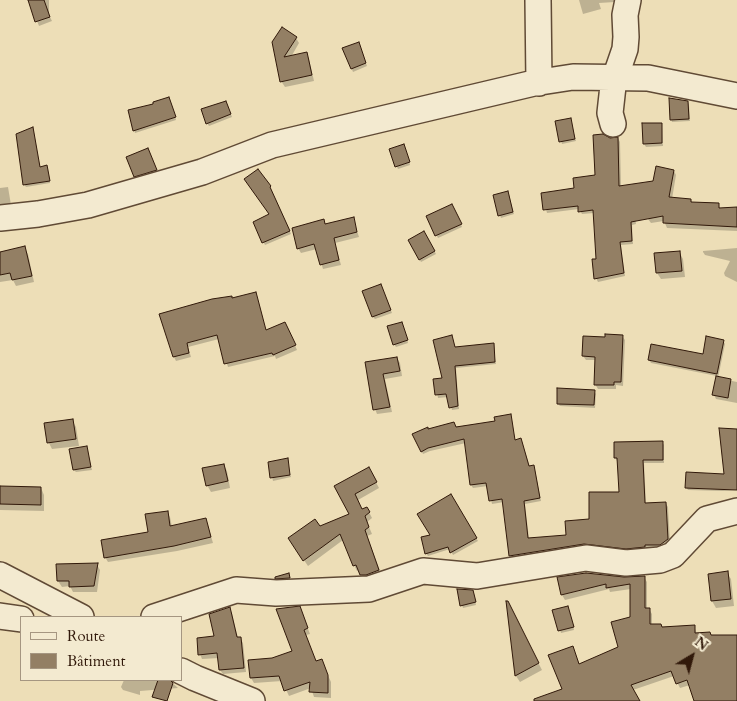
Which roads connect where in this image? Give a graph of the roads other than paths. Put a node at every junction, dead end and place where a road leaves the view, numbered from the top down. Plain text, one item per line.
1 (538, 0) edge
2 (628, 0) edge
3 (615, 78) junction
4 (539, 82) junction
5 (737, 96) edge
6 (613, 124) dead end
7 (0, 218) edge
8 (737, 511) edge
9 (0, 575) edge
10 (0, 616) edge
11 (79, 616) edge
12 (157, 616) edge
13 (20, 619) edge
14 (182, 672) edge
15 (252, 701) edge

1 - 4 street
2 - 3 street
3 - 4 street
3 - 5 street
3 - 6 street
4 - 7 street
8 - 12 street
9 - 11 street
10 - 13 street
14 - 15 street

